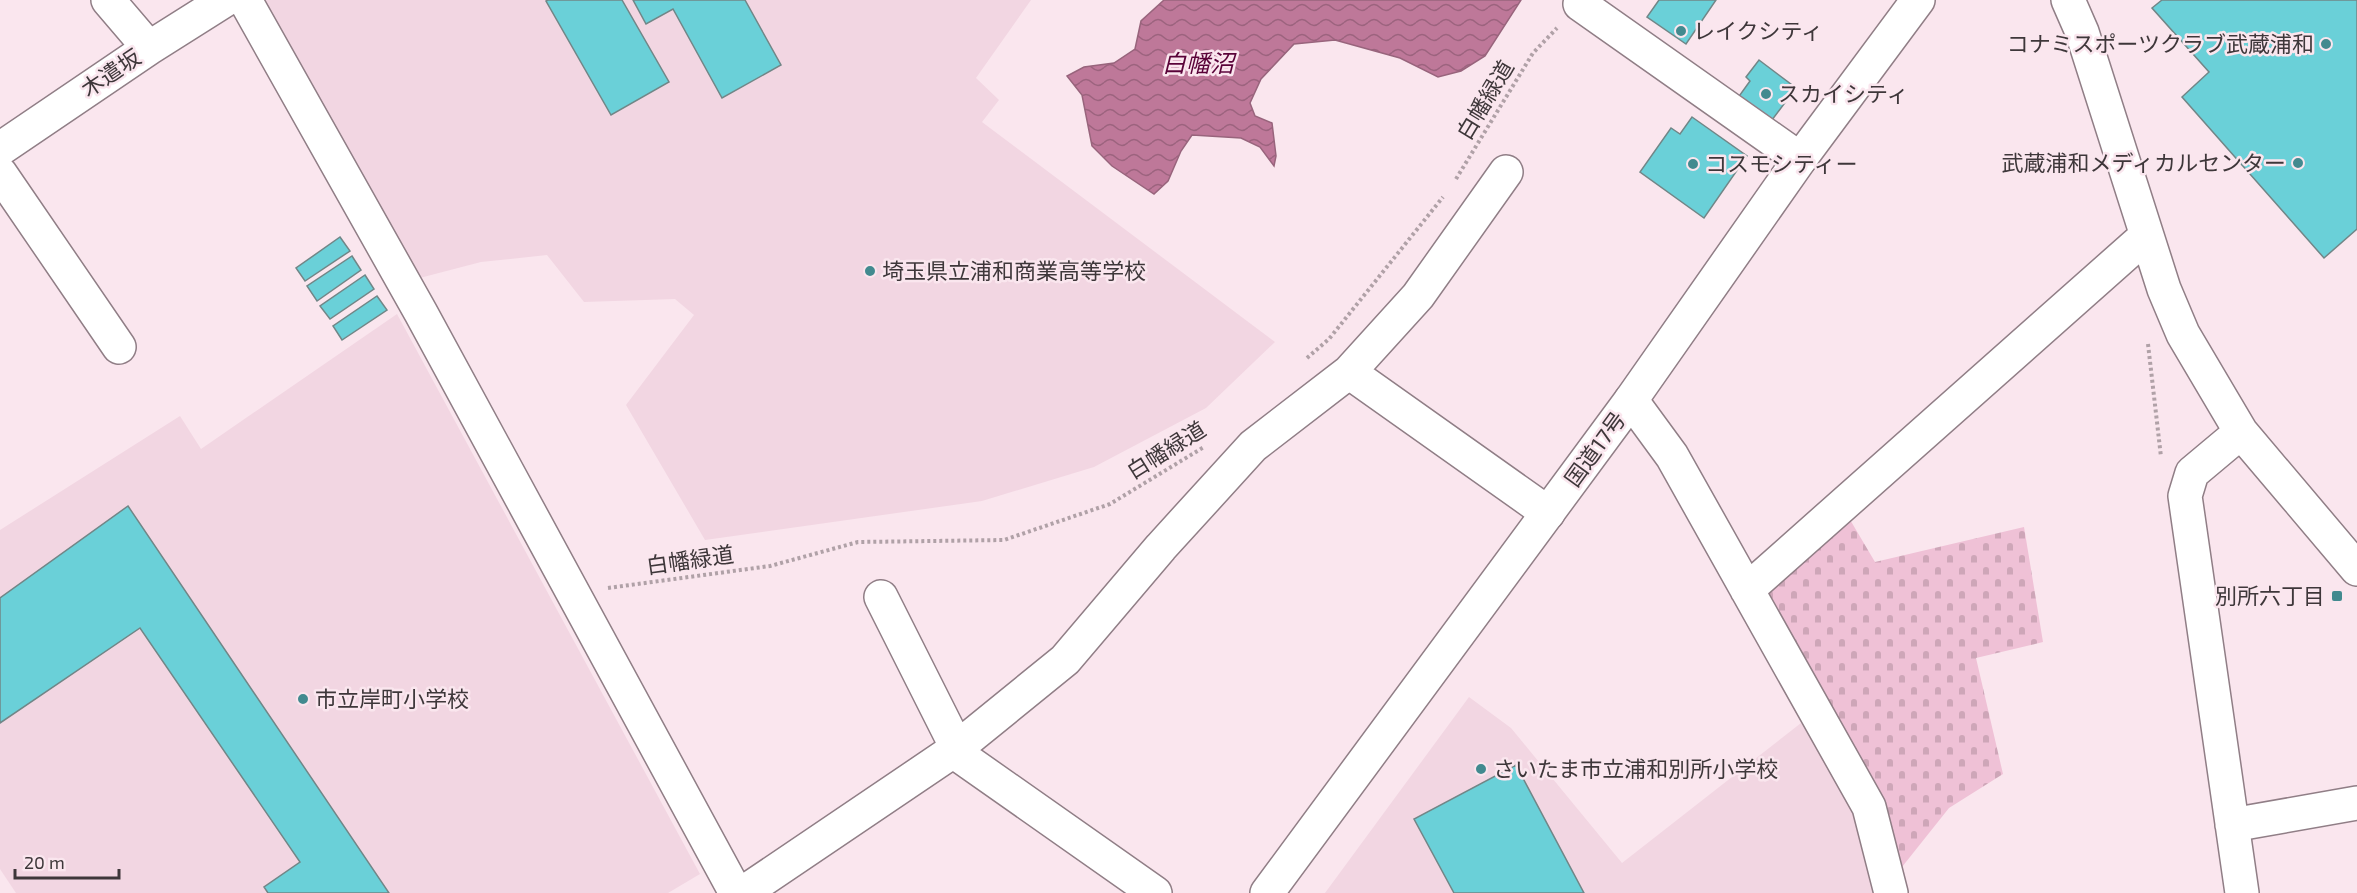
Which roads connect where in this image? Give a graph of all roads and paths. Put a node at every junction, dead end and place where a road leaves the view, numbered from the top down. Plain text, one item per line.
1 (108, 0) edge
2 (225, 0) edge
3 (245, 0) edge
4 (1918, 0) edge
5 (2068, 0) edge
6 (1580, 4) joint
7 (149, 48) junction
8 (0, 149) edge
9 (1800, 159) junction
10 (1506, 172) dead end
11 (0, 173) edge
12 (2146, 236) junction
13 (2148, 344) dead end
14 (119, 347) dead end
15 (1302, 362) dead end
16 (1349, 372) junction
17 (1631, 400) junction
18 (2241, 432) junction
19 (1214, 441) dead end
20 (2185, 496) junction
21 (1548, 513) junction
22 (2357, 569) edge
23 (1747, 590) junction
24 (573, 593) junction
25 (880, 597) dead end
26 (955, 749) junction
27 (2357, 803) edge
28 (2232, 825) junction
29 (736, 893) edge
30 (743, 893) edge
31 (1155, 893) edge
32 (1267, 893) edge
33 (1892, 893) edge
34 (2242, 893) edge

1 - 7 main road
2 - 7 main road, 木遣坂
3 - 24 main road
4 - 9 main road, 国道17号
5 - 12 main road
6 - 9 main road
6 - 15 path, 白幡緑道
7 - 8 main road, 木遣坂
9 - 17 main road, 国道17号
10 - 16 main road
11 - 14 main road
12 - 18 main road
12 - 23 main road
13 - 20 path
16 - 21 main road
16 - 26 main road
17 - 21 main road, 国道17号
17 - 23 main road
18 - 20 main road
18 - 22 main road
19 - 24 path, 白幡緑道
20 - 28 main road
21 - 32 main road, 国道17号
23 - 33 main road
24 - 29 main road
25 - 26 main road
26 - 30 main road
26 - 31 main road
27 - 28 main road
28 - 34 main road

